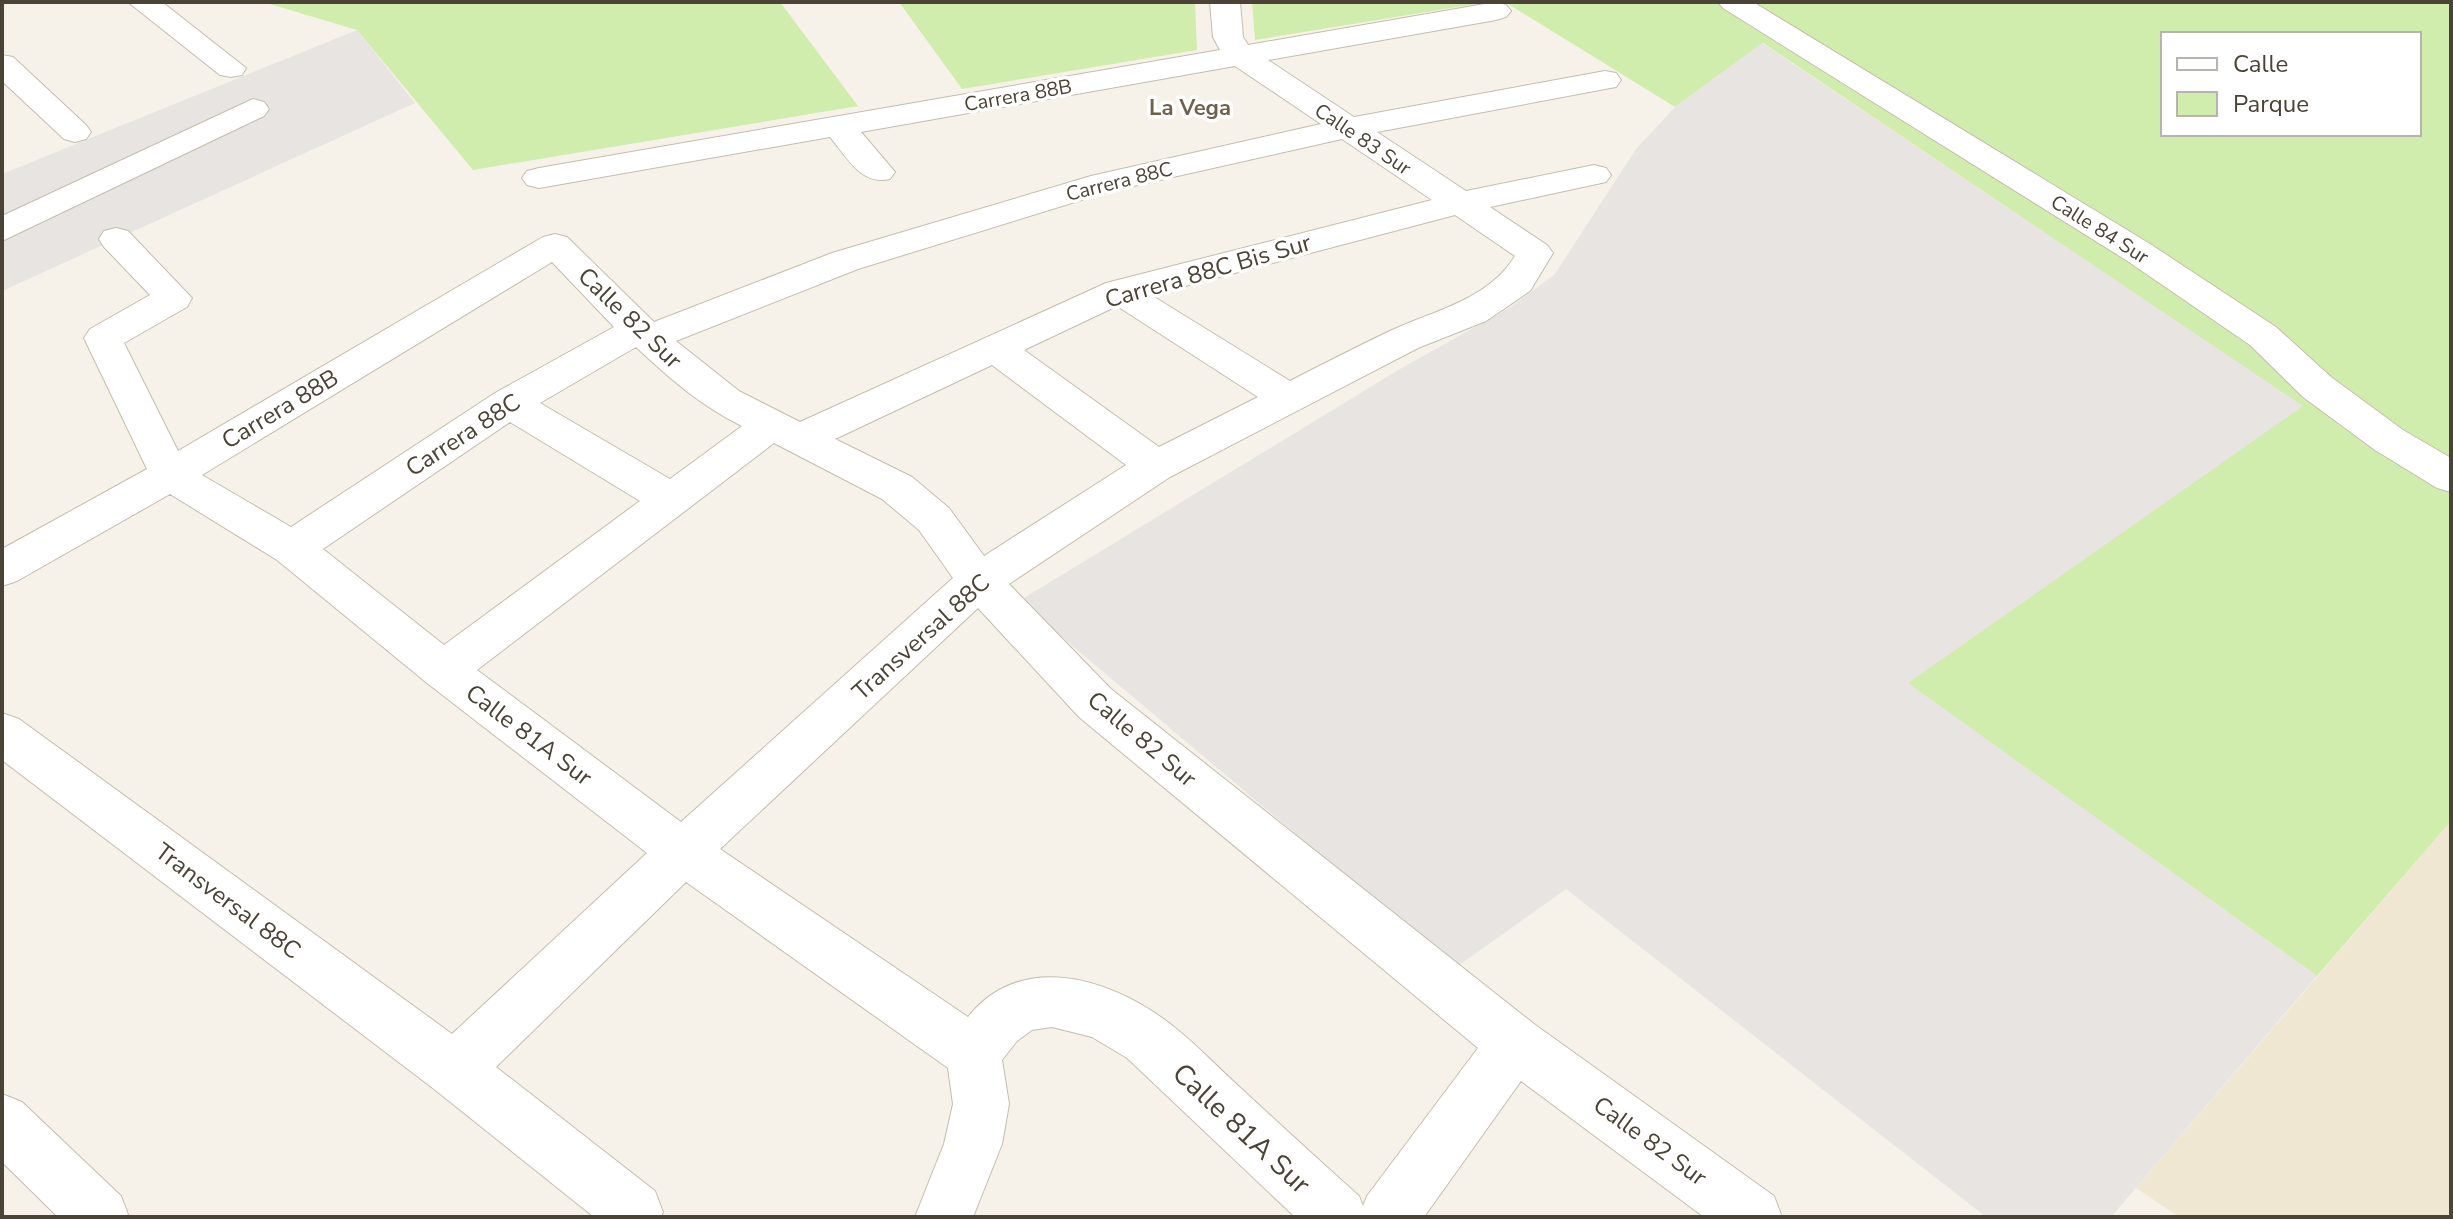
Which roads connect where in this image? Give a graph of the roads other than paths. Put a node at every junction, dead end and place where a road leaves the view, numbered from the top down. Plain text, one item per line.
1 (143, 2) edge
2 (1225, 2) edge
3 (1733, 2) edge
4 (1496, 11) dead end
5 (1238, 54) junction
6 (2, 64) edge
7 (231, 68) dead end
8 (1605, 80) dead end
9 (253, 109) dead end
10 (839, 127) junction
11 (1346, 128) junction
12 (75, 132) dead end
13 (878, 172) dead end
14 (1594, 175) dead end
15 (539, 178) dead end
16 (1460, 203) junction
17 (2, 230) edge
18 (116, 239) dead end
19 (555, 245) joint
20 (1535, 253) joint
21 (1119, 291) junction
22 (644, 333) junction
23 (995, 348) junction
24 (1286, 397) junction
25 (509, 403) junction
26 (783, 433) junction
27 (1156, 466) junction
28 (170, 475) junction
29 (2451, 477) edge
30 (670, 499) junction
31 (292, 548) junction
32 (2, 569) edge
33 (979, 581) junction
34 (443, 670) junction
35 (2, 733) edge
36 (683, 852) junction
37 (1515, 1043) junction
38 (454, 1069) junction
39 (977, 1079) junction
40 (2, 1122) edge
41 (632, 1215) edge
42 (944, 1216) edge
43 (100, 1217) edge
44 (1338, 1217) edge
45 (1388, 1217) edge
46 (1753, 1217) edge

1 - 7 street
2 - 5 street
3 - 29 street, Calle 84 Sur
4 - 5 street, Carrera 88B
5 - 10 street, Carrera 88B
5 - 11 street, Calle 83 Sur
6 - 12 street
8 - 11 street, Carrera 88C
9 - 17 street
10 - 13 street
10 - 15 street, Carrera 88B
11 - 16 street, Calle 83 Sur
11 - 22 street, Carrera 88C
14 - 16 street, Carrera 88C Bis Sur
16 - 20 street, Calle 83 Sur
16 - 21 street, Carrera 88C Bis Sur
18 - 28 street
19 - 22 street, Calle 82 Sur
19 - 28 street, Carrera 88B
20 - 24 street, Transversal 88C
21 - 23 street, Carrera 88C Bis Sur
21 - 24 street
22 - 25 street, Carrera 88C
22 - 26 street, Calle 82 Sur
23 - 26 street, Carrera 88C Bis Sur
23 - 27 street
24 - 27 street, Transversal 88C
25 - 30 street
25 - 31 street, Carrera 88C
26 - 30 street, Carrera 88C Bis Sur
26 - 33 street, Calle 82 Sur
27 - 33 street, Transversal 88C
28 - 31 street, Calle 81A Sur
28 - 32 street, Carrera 88B
30 - 34 street, Carrera 88C Bis Sur
31 - 34 street, Calle 81A Sur
33 - 36 street, Transversal 88C
33 - 37 street, Calle 82 Sur
34 - 36 street, Calle 81A Sur
35 - 38 street, Transversal 88C
36 - 38 street, Transversal 88C
36 - 39 street, Calle 81A Sur
37 - 45 street
37 - 46 street, Calle 82 Sur
38 - 41 street, Transversal 88C
39 - 42 street
39 - 44 street, Calle 81A Sur
40 - 43 street

